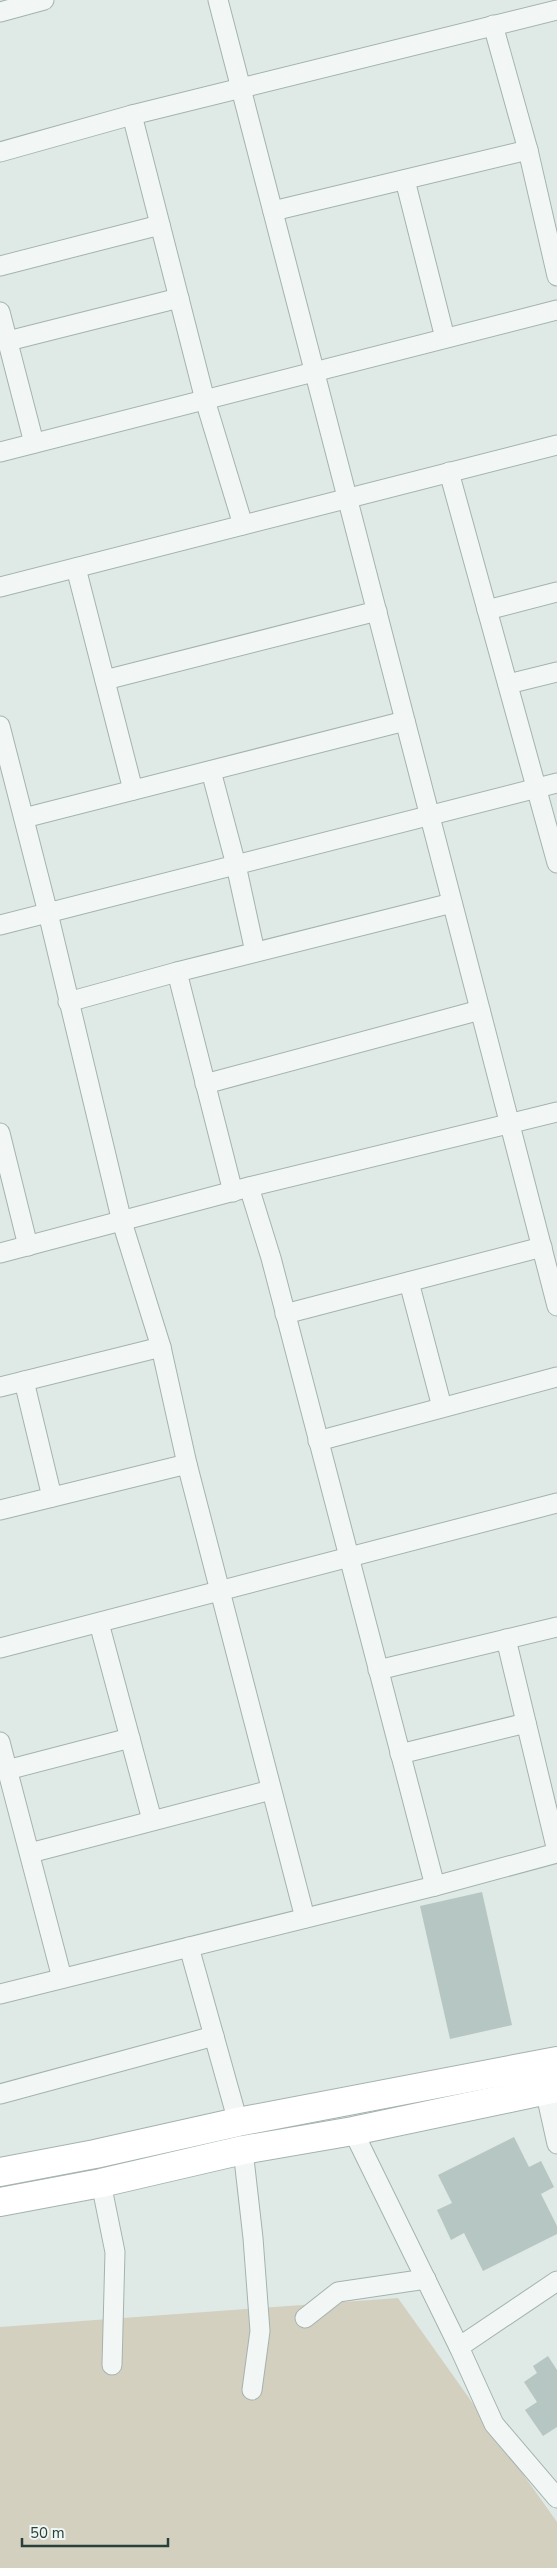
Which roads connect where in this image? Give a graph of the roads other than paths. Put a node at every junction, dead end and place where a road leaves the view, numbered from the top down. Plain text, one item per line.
1 (44, 0) edge
2 (218, 0) edge
3 (557, 10) edge
4 (0, 12) edge
5 (493, 24) junction
6 (241, 88) junction
7 (132, 115) junction
8 (528, 150) junction
9 (0, 152) edge
10 (405, 180) junction
11 (273, 211) junction
12 (160, 225) junction
13 (0, 266) edge
14 (557, 276) edge
15 (179, 298) junction
16 (557, 310) edge
17 (0, 312) edge
18 (445, 338) junction
19 (8, 341) junction
20 (315, 372) junction
21 (205, 400) junction
22 (34, 443) junction
23 (557, 445) edge
24 (0, 452) edge
25 (450, 472) junction
26 (348, 498) junction
27 (243, 525) junction
28 (76, 568) junction
29 (0, 587) edge
30 (557, 592) edge
31 (487, 610) junction
32 (377, 611) junction
33 (557, 672) edge
34 (105, 680) junction
35 (508, 684) junction
36 (405, 721) junction
37 (0, 726) edge
38 (211, 770) junction
39 (557, 783) edge
40 (535, 789) junction
41 (133, 790) junction
42 (430, 816) junction
43 (24, 818) junction
44 (557, 864) edge
45 (236, 865) junction
46 (452, 903) junction
47 (48, 913) junction
48 (0, 926) edge
49 (255, 952) junction
50 (177, 972) junction
51 (68, 1002) junction
52 (480, 1010) junction
53 (205, 1084) junction
54 (557, 1112) edge
55 (510, 1125) junction
56 (1, 1139) edge
57 (241, 1190) junction
58 (122, 1222) junction
59 (28, 1246) junction
60 (542, 1247) junction
61 (0, 1253) edge
62 (409, 1282) junction
63 (557, 1306) edge
64 (285, 1314) junction
65 (161, 1347) junction
66 (557, 1377) edge
67 (24, 1381) junction
68 (0, 1387) edge
69 (442, 1407) junction
70 (318, 1441) junction
71 (187, 1464) junction
72 (52, 1497) junction
73 (557, 1503) edge
74 (0, 1510) edge
75 (349, 1556) junction
76 (220, 1591) junction
77 (99, 1623) junction
78 (557, 1627) edge
79 (506, 1639) junction
80 (0, 1648) edge
81 (378, 1670) junction
82 (526, 1723) junction
83 (130, 1738) junction
84 (0, 1742) edge
85 (400, 1754) junction
86 (7, 1770) junction
87 (271, 1790) junction
88 (152, 1820) junction
89 (557, 1852) edge
90 (30, 1853) junction
91 (435, 1886) junction
92 (305, 1918) junction
93 (189, 1947) junction
94 (62, 1978) junction
95 (0, 1994) edge
96 (214, 2036) junction
97 (557, 2061) edge
98 (551, 2089) edge
99 (0, 2094) edge
100 (238, 2122) junction
101 (353, 2131) junction
102 (557, 2144) edge
103 (244, 2150) junction
104 (0, 2172) edge
105 (101, 2183) junction
106 (0, 2202) edge
107 (426, 2279) junction
108 (557, 2281) edge
109 (305, 2318) dead end
110 (459, 2347) junction
111 (112, 2365) dead end
112 (252, 2390) dead end
113 (557, 2498) edge

1 - 4 street
2 - 6 street
3 - 5 street
5 - 6 street
5 - 8 street
6 - 7 street
6 - 11 street
7 - 9 street
7 - 12 street
8 - 10 street
8 - 14 street
10 - 11 street
10 - 18 street
11 - 20 street
12 - 13 street
12 - 15 street
15 - 19 street
15 - 21 street
16 - 18 street
17 - 19 street
18 - 20 street
19 - 22 street
20 - 21 street
20 - 26 street
21 - 22 street
21 - 27 street
22 - 24 street
23 - 25 street
25 - 26 street
25 - 31 street
26 - 27 street
26 - 32 street
27 - 28 street
28 - 29 street
28 - 34 street
30 - 31 street
31 - 35 street
32 - 34 street
32 - 36 street
33 - 35 street
34 - 41 street
35 - 40 street
36 - 38 street
36 - 42 street
37 - 43 street
38 - 41 street
38 - 45 street
39 - 40 street
40 - 42 street
40 - 44 street
41 - 43 street
42 - 45 street
42 - 46 street
43 - 47 street
45 - 47 street
45 - 49 street
46 - 49 street
46 - 52 street
47 - 48 street
47 - 51 street
49 - 50 street
50 - 51 street
50 - 53 street
51 - 58 street
52 - 53 street
52 - 55 street
53 - 57 street
54 - 55 street
55 - 57 street
55 - 60 street
56 - 59 street
57 - 58 street
57 - 64 street
58 - 59 street
58 - 65 street
59 - 61 street
60 - 62 street
60 - 63 street
62 - 64 street
62 - 69 street
64 - 70 street
65 - 67 street
65 - 71 street
66 - 69 street
67 - 68 street
67 - 72 street
69 - 70 street
70 - 75 street
71 - 72 street
71 - 76 street
72 - 74 street
73 - 75 street
75 - 76 street
75 - 81 street
76 - 77 street
76 - 87 street
77 - 80 street
77 - 83 street
78 - 79 street
79 - 81 street
79 - 82 street
81 - 85 street
82 - 85 street
82 - 89 street
83 - 86 street
83 - 88 street
84 - 86 street
85 - 91 street
86 - 90 street
87 - 88 street
87 - 92 street
88 - 90 street
89 - 91 street
90 - 94 street
91 - 92 street
92 - 93 street
93 - 94 street
93 - 96 street
94 - 95 street
96 - 99 street
96 - 100 street
97 - 100 main road
98 - 101 main road
98 - 102 street
100 - 104 main road
101 - 103 main road
101 - 107 street
103 - 105 main road
103 - 112 street
105 - 106 main road
105 - 111 street
107 - 109 street
107 - 110 street
108 - 110 street
110 - 113 street

